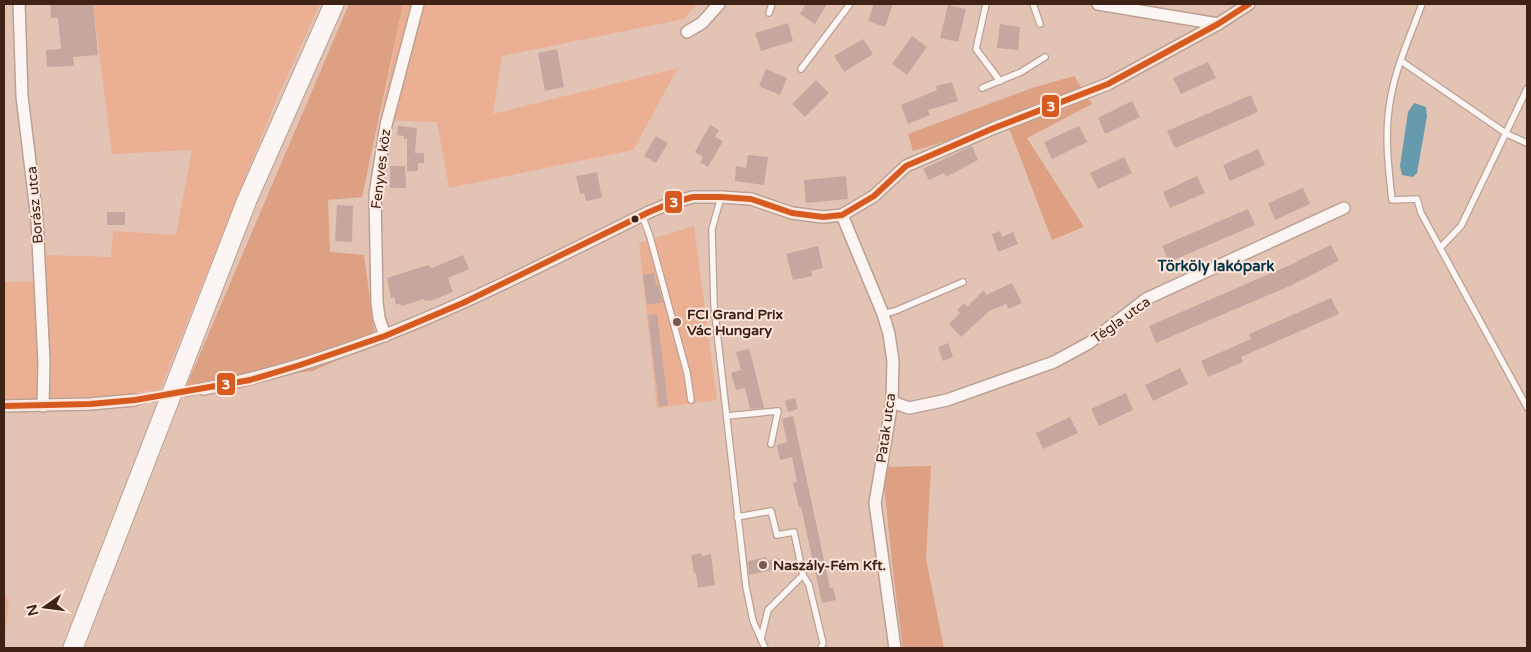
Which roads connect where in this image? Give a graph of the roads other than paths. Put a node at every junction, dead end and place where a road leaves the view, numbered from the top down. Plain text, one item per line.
1 (19, 4) edge
2 (334, 4) edge
3 (418, 4) edge
4 (719, 4) edge
5 (772, 4) edge
6 (850, 4) edge
7 (986, 4) edge
8 (1033, 4) edge
9 (1098, 4) edge
10 (1249, 4) edge
11 (1422, 4) edge
12 (769, 13) dead end
13 (1040, 24) dead end
14 (1218, 24) junction
15 (687, 32) dead end
16 (1045, 57) dead end
17 (1401, 61) junction
18 (800, 70) dead end
19 (1000, 81) junction
20 (982, 88) dead end
21 (1527, 89) edge
22 (1507, 134) junction
23 (1527, 143) edge
24 (721, 197) junction
25 (1344, 208) dead end
26 (842, 214) junction
27 (642, 215) junction
28 (1440, 248) junction
29 (963, 282) dead end
30 (883, 314) junction
31 (385, 336) junction
32 (203, 389) tunnel mouth
33 (135, 400) tunnel mouth
34 (691, 400) dead end
35 (892, 402) junction
36 (4, 406) edge
37 (43, 406) junction
38 (1527, 407) edge
39 (727, 416) junction
40 (771, 444) dead end
41 (737, 517) junction
42 (803, 575) junction
43 (761, 639) junction
44 (73, 648) edge
45 (765, 648) edge
46 (821, 648) edge
47 (896, 648) edge

1 - 37 street, Borász utca
2 - 44 highway
3 - 31 street, Fenyves köz
4 - 15 street
5 - 12 lane
6 - 18 lane
7 - 19 lane
8 - 13 lane
9 - 14 street
10 - 14 street
11 - 17 lane
14 - 26 street
16 - 19 lane
17 - 22 lane
17 - 28 lane
19 - 20 lane
21 - 22 lane
22 - 23 lane
22 - 28 lane
24 - 26 street
24 - 27 street
24 - 39 lane
25 - 35 street, Tégla utca
26 - 30 street, Patak utca
27 - 31 street
27 - 34 lane
28 - 38 lane
29 - 30 lane
30 - 35 street, Patak utca
31 - 32 street
33 - 37 street
35 - 47 street, Patak utca
36 - 37 street
39 - 40 lane
39 - 41 lane
41 - 42 lane
41 - 43 lane
42 - 43 lane
42 - 46 lane
43 - 45 lane

